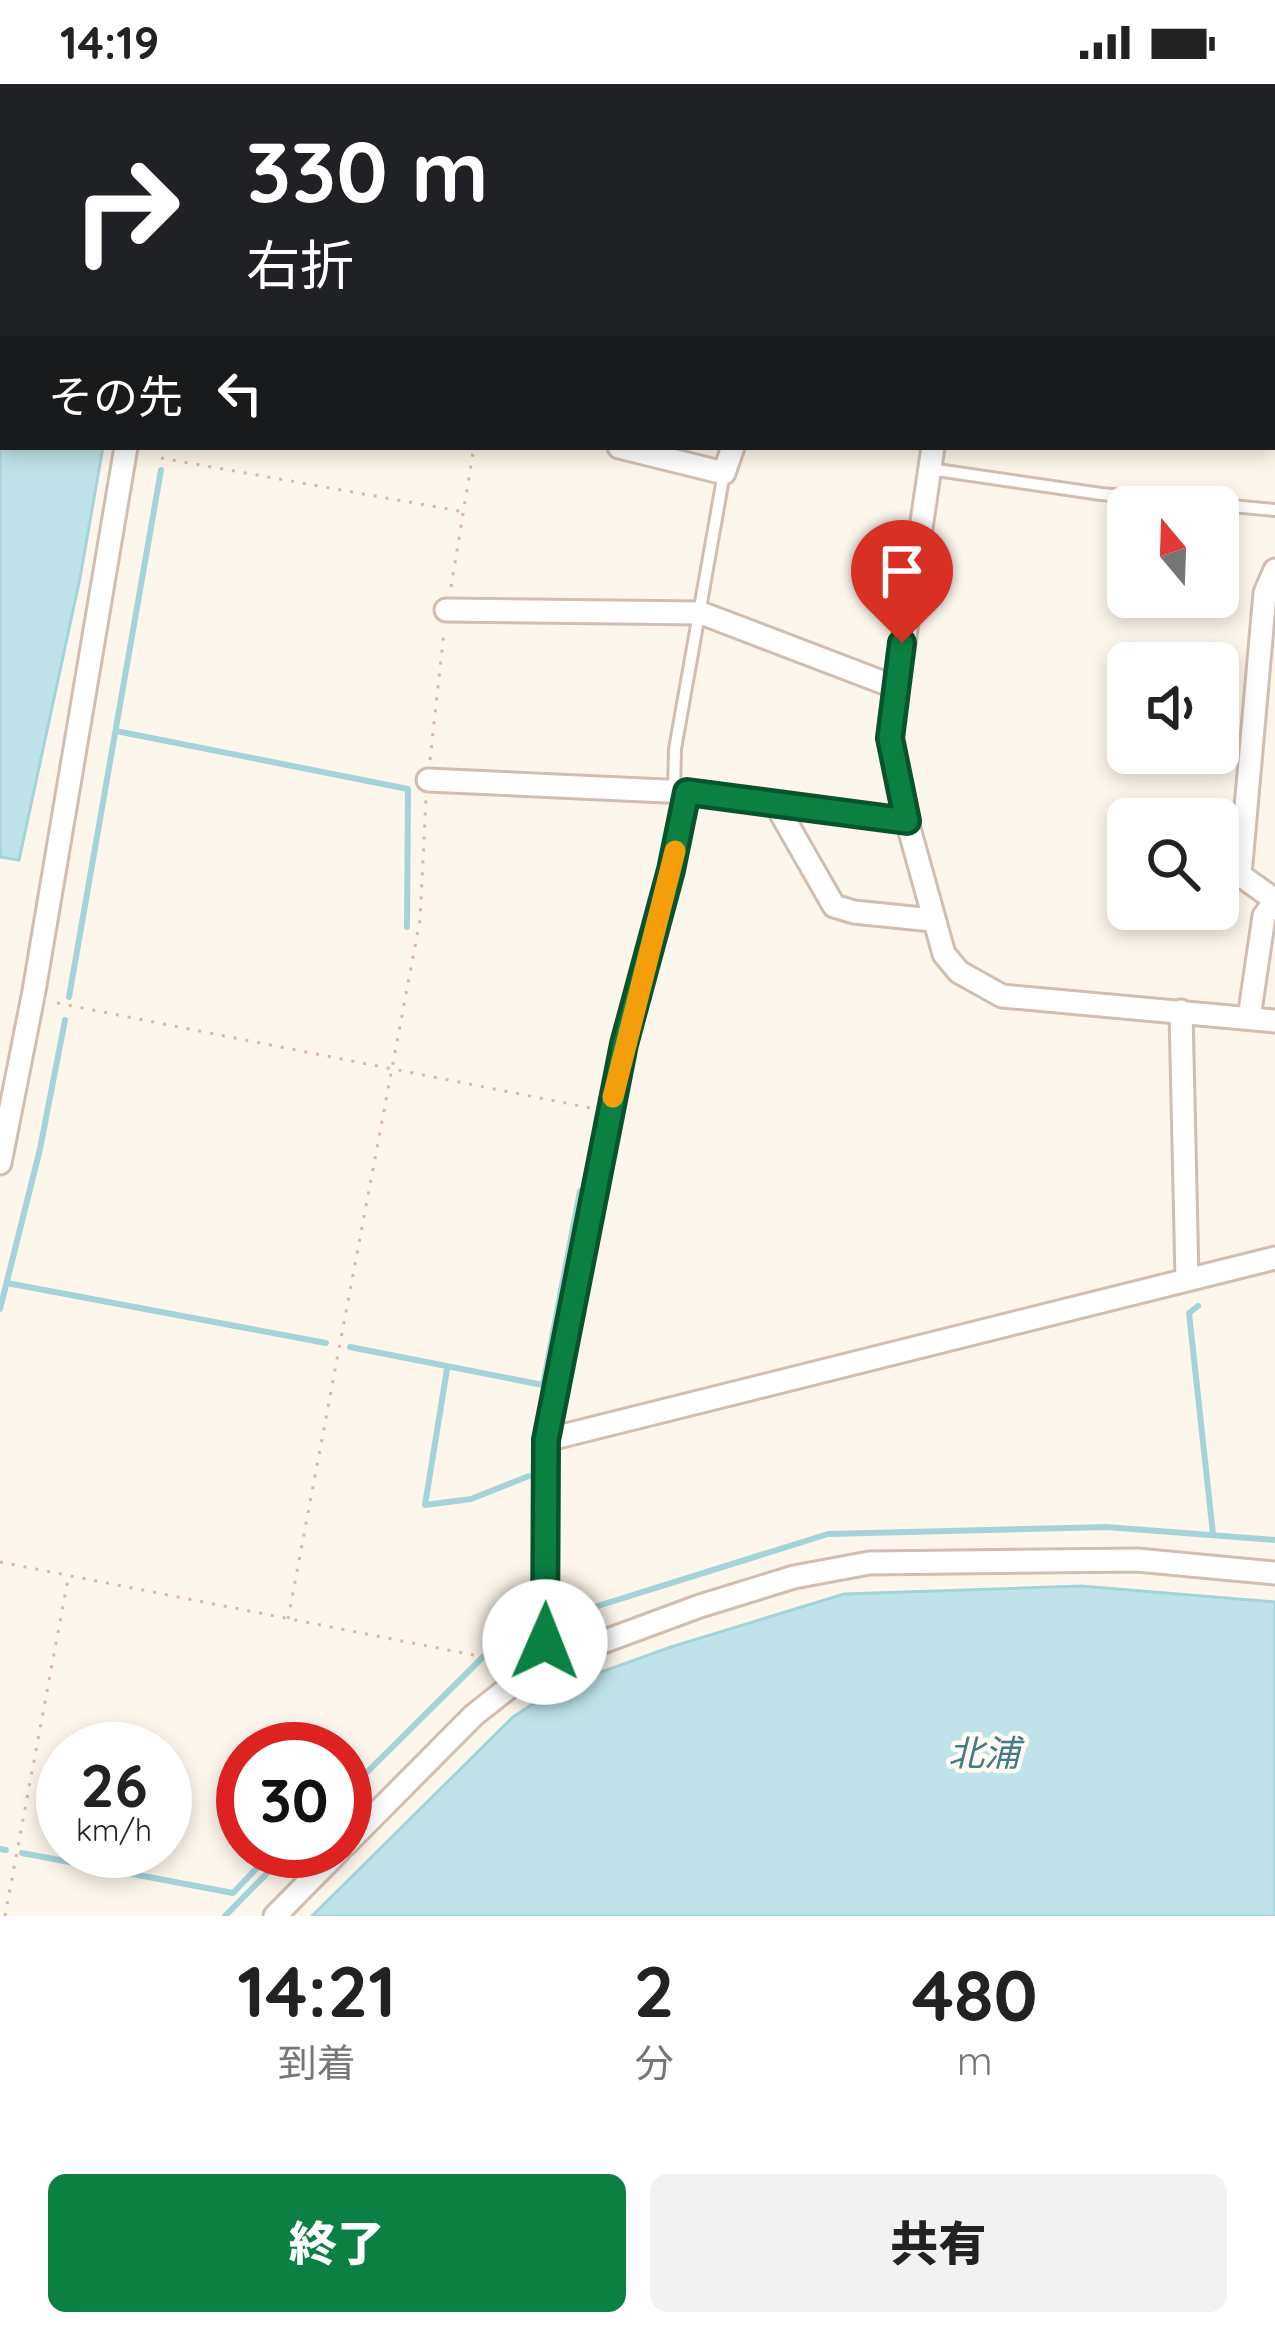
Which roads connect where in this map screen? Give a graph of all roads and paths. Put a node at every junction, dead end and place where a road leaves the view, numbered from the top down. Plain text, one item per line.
1 (125, 450) edge
2 (474, 450) edge
3 (631, 450) edge
4 (732, 450) edge
5 (161, 458) dead end
6 (931, 458) edge
7 (724, 473) junction
8 (1275, 510) edge
9 (465, 512) junction
10 (1275, 570) edge
11 (446, 610) junction
12 (701, 614) junction
13 (1268, 649) edge
14 (895, 687) junction
15 (428, 780) junction
16 (681, 791) junction
17 (775, 803) junction
18 (907, 821) junction
19 (1275, 901) edge
20 (932, 920) junction
21 (57, 1003) dead end
22 (1181, 1011) junction
23 (1249, 1018) junction
24 (1275, 1021) edge
25 (392, 1069) junction
26 (610, 1112) junction
27 (0, 1163) edge
28 (1275, 1258) edge
29 (1187, 1280) junction
30 (546, 1440) junction
31 (0, 1562) edge
32 (1275, 1573) edge
33 (68, 1578) junction
34 (288, 1619) junction
35 (543, 1664) junction
36 (372, 1818) edge
37 (312, 1878) edge
38 (5, 1916) edge
39 (275, 1916) edge

1 - 27 street
2 - 9 path
3 - 7 street
4 - 7 street
5 - 9 path
6 - 8 lane
6 - 14 street
7 - 12 lane
9 - 11 path
10 - 13 street
11 - 12 street
11 - 15 path
12 - 14 street
12 - 16 lane
13 - 19 street
14 - 18 street
15 - 16 street
15 - 25 path
16 - 17 street
16 - 26 street
17 - 18 street
17 - 20 street
18 - 20 street
19 - 23 street
20 - 22 street
21 - 25 path
22 - 23 street
22 - 29 street
23 - 24 street
25 - 26 path
25 - 34 path
26 - 30 street
28 - 29 street
29 - 30 street
30 - 35 street
31 - 33 path
32 - 35 street
33 - 34 path
33 - 38 path
34 - 35 path
35 - 36 street
37 - 39 street

